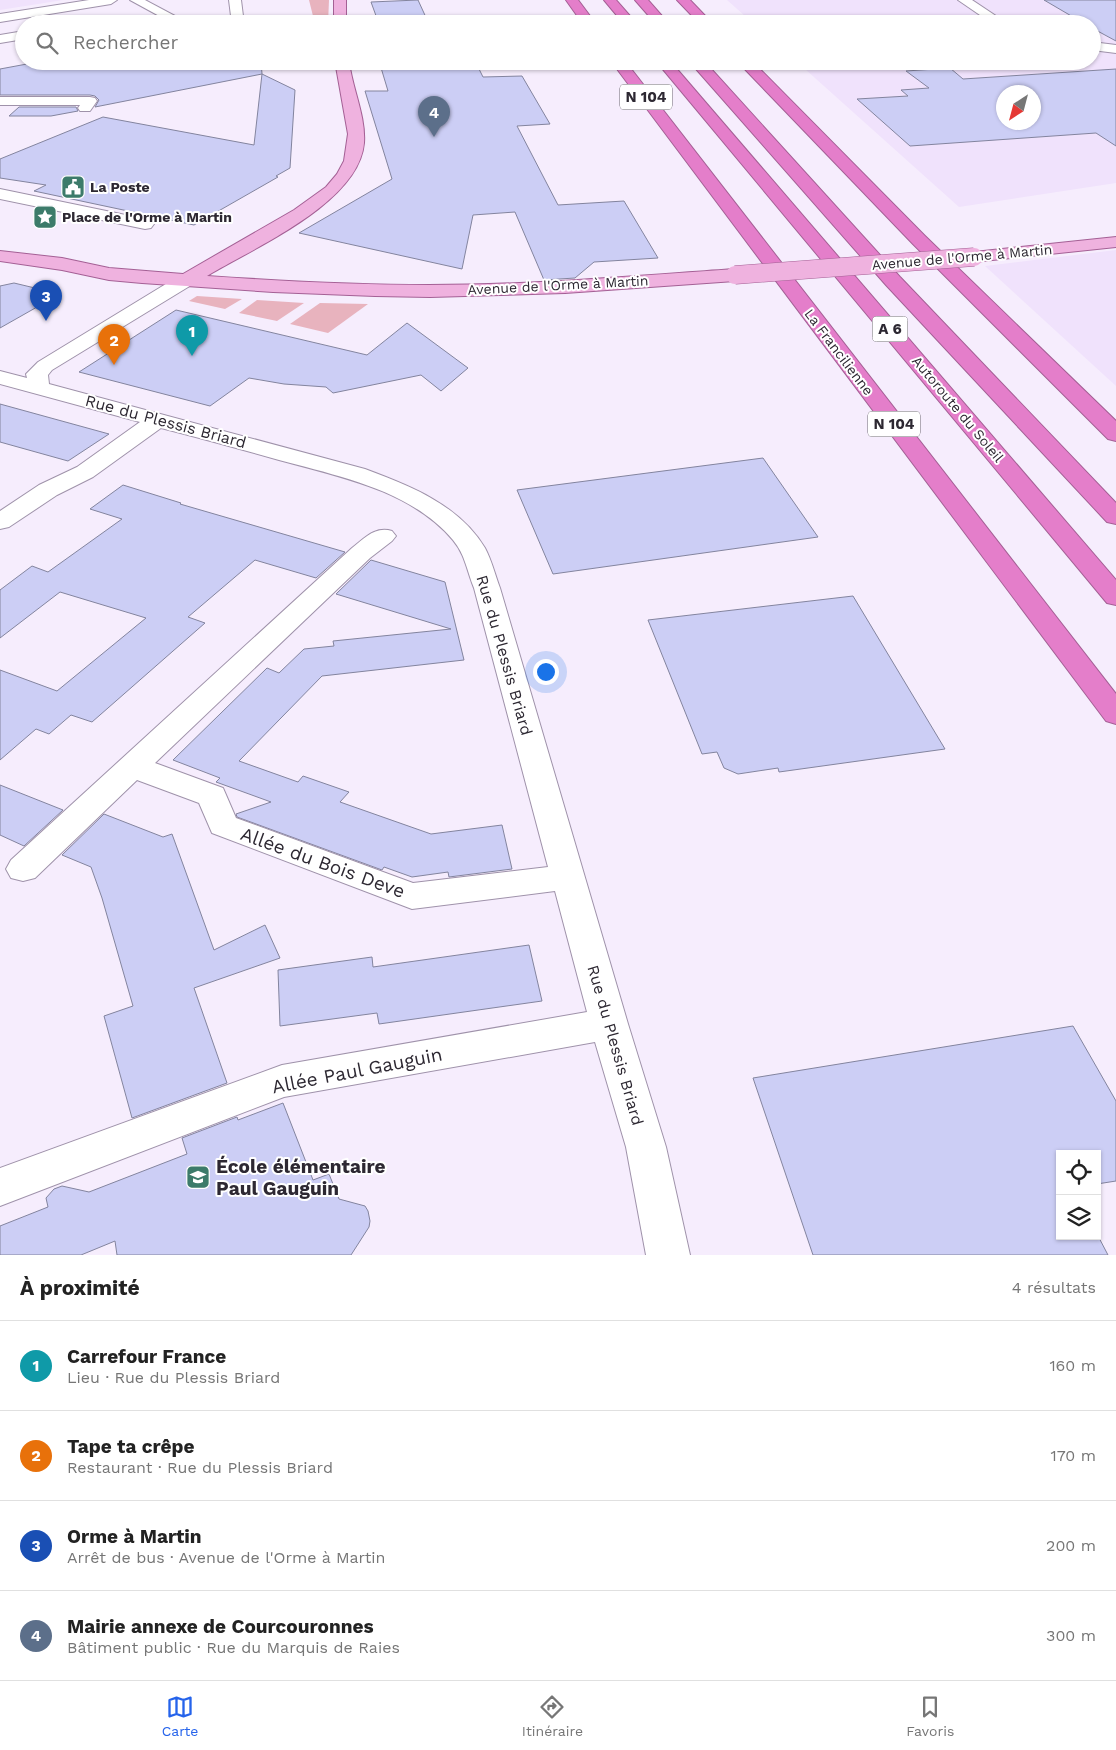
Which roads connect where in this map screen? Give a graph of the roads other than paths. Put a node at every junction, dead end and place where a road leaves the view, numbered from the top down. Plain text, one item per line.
1 (111, 0) edge
2 (136, 0) edge
3 (235, 0) edge
4 (340, 0) edge
5 (572, 0) edge
6 (610, 0) edge
7 (641, 0) edge
8 (683, 0) edge
9 (964, 0) edge
10 (18, 15) edge
11 (166, 15) edge
12 (237, 15) edge
13 (340, 15) edge
14 (583, 15) edge
15 (623, 15) edge
16 (655, 15) edge
17 (698, 15) edge
18 (988, 15) edge
19 (15, 16) edge
20 (0, 18) edge
21 (15, 36) edge
22 (0, 39) edge
23 (1101, 47) edge
24 (1116, 49) edge
25 (343, 70) edge
26 (625, 70) edge
27 (671, 70) edge
28 (704, 70) edge
29 (753, 70) edge
30 (0, 101) edge
31 (85, 108) dead end
32 (0, 194) edge
33 (145, 224) dead end
34 (1116, 242) edge
35 (0, 256) edge
36 (186, 280) junction
37 (0, 376) edge
38 (39, 386) junction
39 (159, 419) junction
40 (1116, 434) edge
41 (1116, 517) edge
42 (0, 522) edge
43 (383, 536) dead end
44 (1116, 597) edge
45 (1116, 714) edge
46 (131, 766) junction
47 (23, 869) dead end
48 (568, 877) junction
49 (609, 1024) junction
50 (0, 1187) edge
51 (668, 1255) edge

1 - 10 street
2 - 11 street
3 - 12 street
4 - 13 main road
5 - 14 highway
6 - 15 highway
7 - 16 highway
8 - 17 highway
9 - 18 street
19 - 20 street
21 - 22 street
23 - 24 street
25 - 36 main road
26 - 45 highway, La Francilienne / N 104
27 - 44 highway, Autoroute du Soleil / A 6
28 - 41 highway, A 6
29 - 40 highway
30 - 31 street
32 - 33 street
34 - 36 main road, Avenue de l'Orme à Martin, bridge
35 - 36 main road, Avenue de l'Orme à Martin
36 - 38 street
37 - 38 street, Rue du Plessis Briard
38 - 39 street, Rue du Plessis Briard
39 - 42 street
39 - 48 street, Rue du Plessis Briard
43 - 46 street
46 - 47 street
46 - 48 street, Allée du Bois Deve
48 - 49 street, Rue du Plessis Briard
49 - 50 street, Allée Paul Gauguin
49 - 51 street, Rue du Plessis Briard

